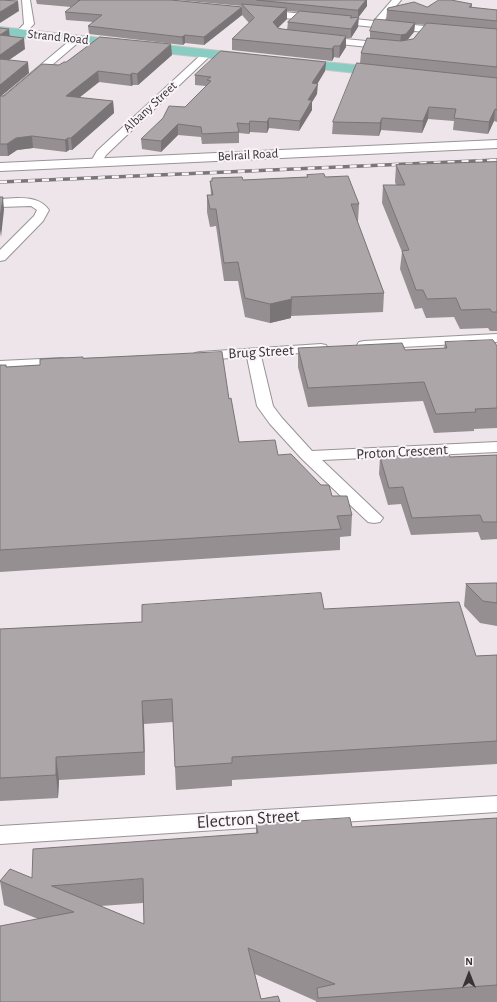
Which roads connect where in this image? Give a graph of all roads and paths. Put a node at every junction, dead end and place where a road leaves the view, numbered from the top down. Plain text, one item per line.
1 (397, 0) edge
2 (24, 3) edge
3 (258, 12) edge
4 (297, 16) junction
5 (377, 24) junction
6 (288, 25) edge
7 (422, 29) junction
8 (0, 30) edge
9 (452, 32) edge
10 (20, 33) junction
11 (416, 37) edge
12 (77, 39) junction
13 (311, 39) edge
14 (400, 48) edge
15 (208, 53) junction
16 (262, 59) edge
17 (284, 62) edge
18 (397, 74) edge
19 (0, 104) edge
20 (497, 144) edge
21 (96, 163) junction
22 (0, 167) edge
23 (0, 203) edge
24 (0, 257) edge
25 (497, 338) edge
26 (253, 353) junction
27 (188, 356) edge
28 (78, 361) edge
29 (0, 365) edge
30 (497, 447) edge
31 (308, 456) junction
32 (374, 518) dead end
33 (497, 804) edge
34 (0, 835) edge

1 - 5 street
2 - 10 street
3 - 4 street
4 - 5 street
4 - 6 street
5 - 7 street
7 - 9 street
7 - 11 street
8 - 10 main road, Strand Road
10 - 12 main road, Strand Road
12 - 15 main road, Strand Road
12 - 19 street
13 - 14 street
15 - 16 main road, Strand Road
15 - 21 street, Albany Street
17 - 18 main road
20 - 21 street, Belrail Road
21 - 22 street, Belrail Road
23 - 24 street
25 - 26 street, Brug Street
26 - 27 street, Brug Street
26 - 31 street
28 - 29 street
30 - 31 street, Proton Crescent
31 - 32 street
33 - 34 street, Electron Street

